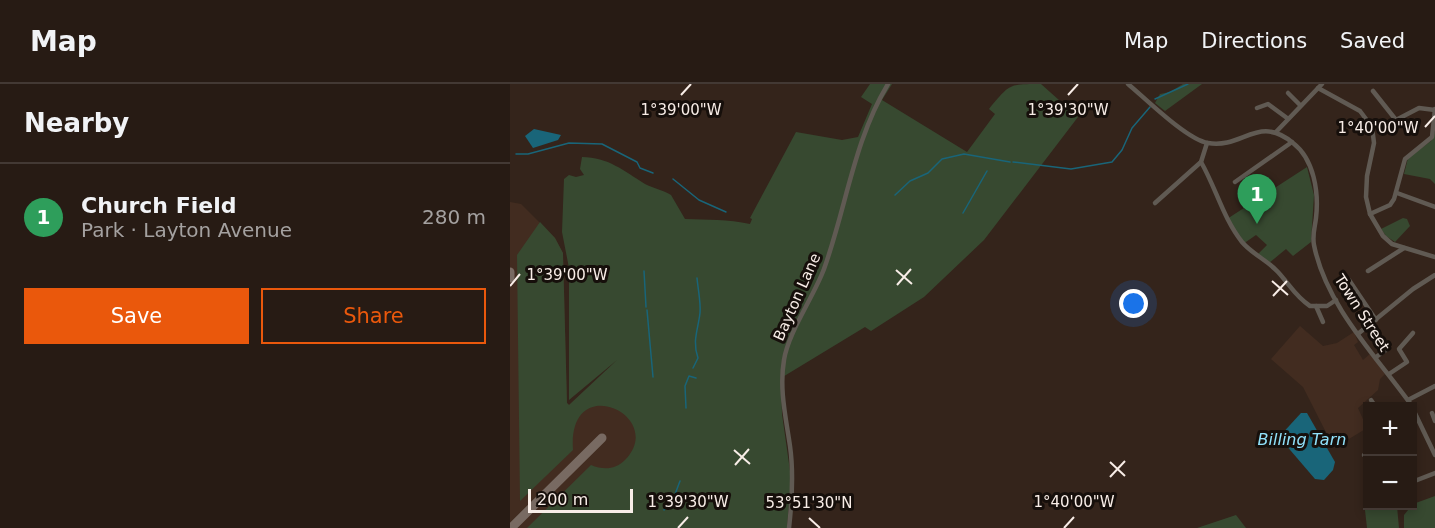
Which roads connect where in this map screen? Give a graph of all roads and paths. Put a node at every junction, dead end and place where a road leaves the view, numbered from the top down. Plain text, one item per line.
1 (888, 84) edge
2 (1128, 84) edge
3 (1320, 86) edge
4 (1373, 91) dead end
5 (1288, 93) dead end
6 (1300, 105) junction
7 (1257, 108) dead end
8 (1435, 110) edge
9 (1287, 118) junction
10 (1276, 132) junction
11 (1292, 142) junction
12 (1208, 143) junction
13 (1201, 162) junction
14 (1235, 182) dead end
15 (1397, 193) junction
16 (1155, 203) dead end
17 (1435, 207) edge
18 (1370, 214) junction
19 (1404, 248) junction
20 (1435, 257) edge
21 (1368, 272) dead end
22 (1435, 275) edge
23 (1349, 280) dead end
24 (1336, 300) junction
25 (1316, 306) junction
26 (1376, 320) junction
27 (1323, 322) dead end
28 (1359, 333) junction
29 (1413, 333) dead end
30 (1386, 347) dead end
31 (1376, 357) junction
32 (1389, 374) junction
33 (1435, 386) edge
34 (1408, 400) joint
35 (1432, 413) dead end
36 (1417, 415) edge
37 (1419, 418) joint
38 (1435, 421) edge
39 (1435, 439) edge
40 (1429, 442) junction
41 (1435, 455) edge
42 (1435, 473) edge
43 (1417, 480) edge
44 (789, 528) edge

1 - 44 street, Bayton Lane
2 - 12 street
3 - 6 street
3 - 18 street
4 - 8 street
5 - 6 street
6 - 9 street
7 - 9 street
8 - 15 street
9 - 10 street
10 - 11 street, Town Street
10 - 12 street
11 - 14 street
11 - 24 street, Town Street
12 - 13 street
13 - 16 street
13 - 25 street
15 - 17 street
15 - 18 street
18 - 19 street
19 - 20 street
19 - 21 street
22 - 26 street
23 - 26 street
24 - 25 street
24 - 28 street, Town Street
25 - 27 street
26 - 28 street
28 - 31 street, Town Street
29 - 32 street
30 - 31 street
31 - 32 street, Town Street
32 - 34 street, Town Street
33 - 34 street
35 - 38 street
36 - 37 street, Town Street
37 - 40 street, Town Street
39 - 40 street
40 - 41 street, Town Street
42 - 43 street

